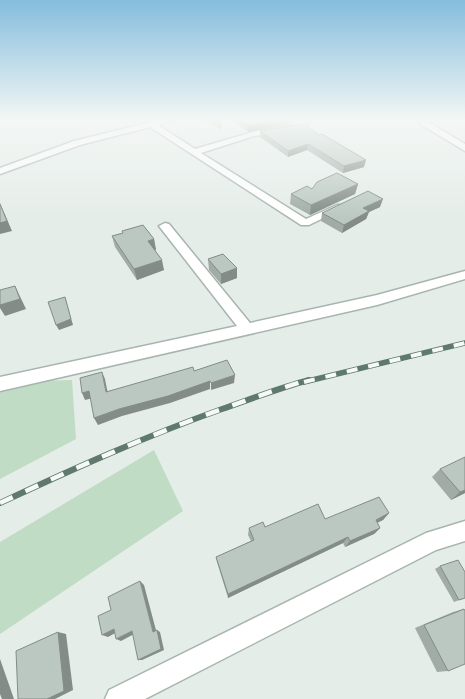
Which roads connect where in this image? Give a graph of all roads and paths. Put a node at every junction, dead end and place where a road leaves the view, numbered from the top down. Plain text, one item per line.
1 (51, 153) edge
2 (195, 153) edge
3 (0, 171) edge
4 (350, 202) edge
5 (164, 226) dead end
6 (465, 275) edge
7 (247, 329) junction
8 (0, 384) edge
9 (465, 531) edge
10 (118, 699) edge

1 - 3 street
2 - 4 street
5 - 7 street
6 - 7 street
7 - 8 street
9 - 10 street

